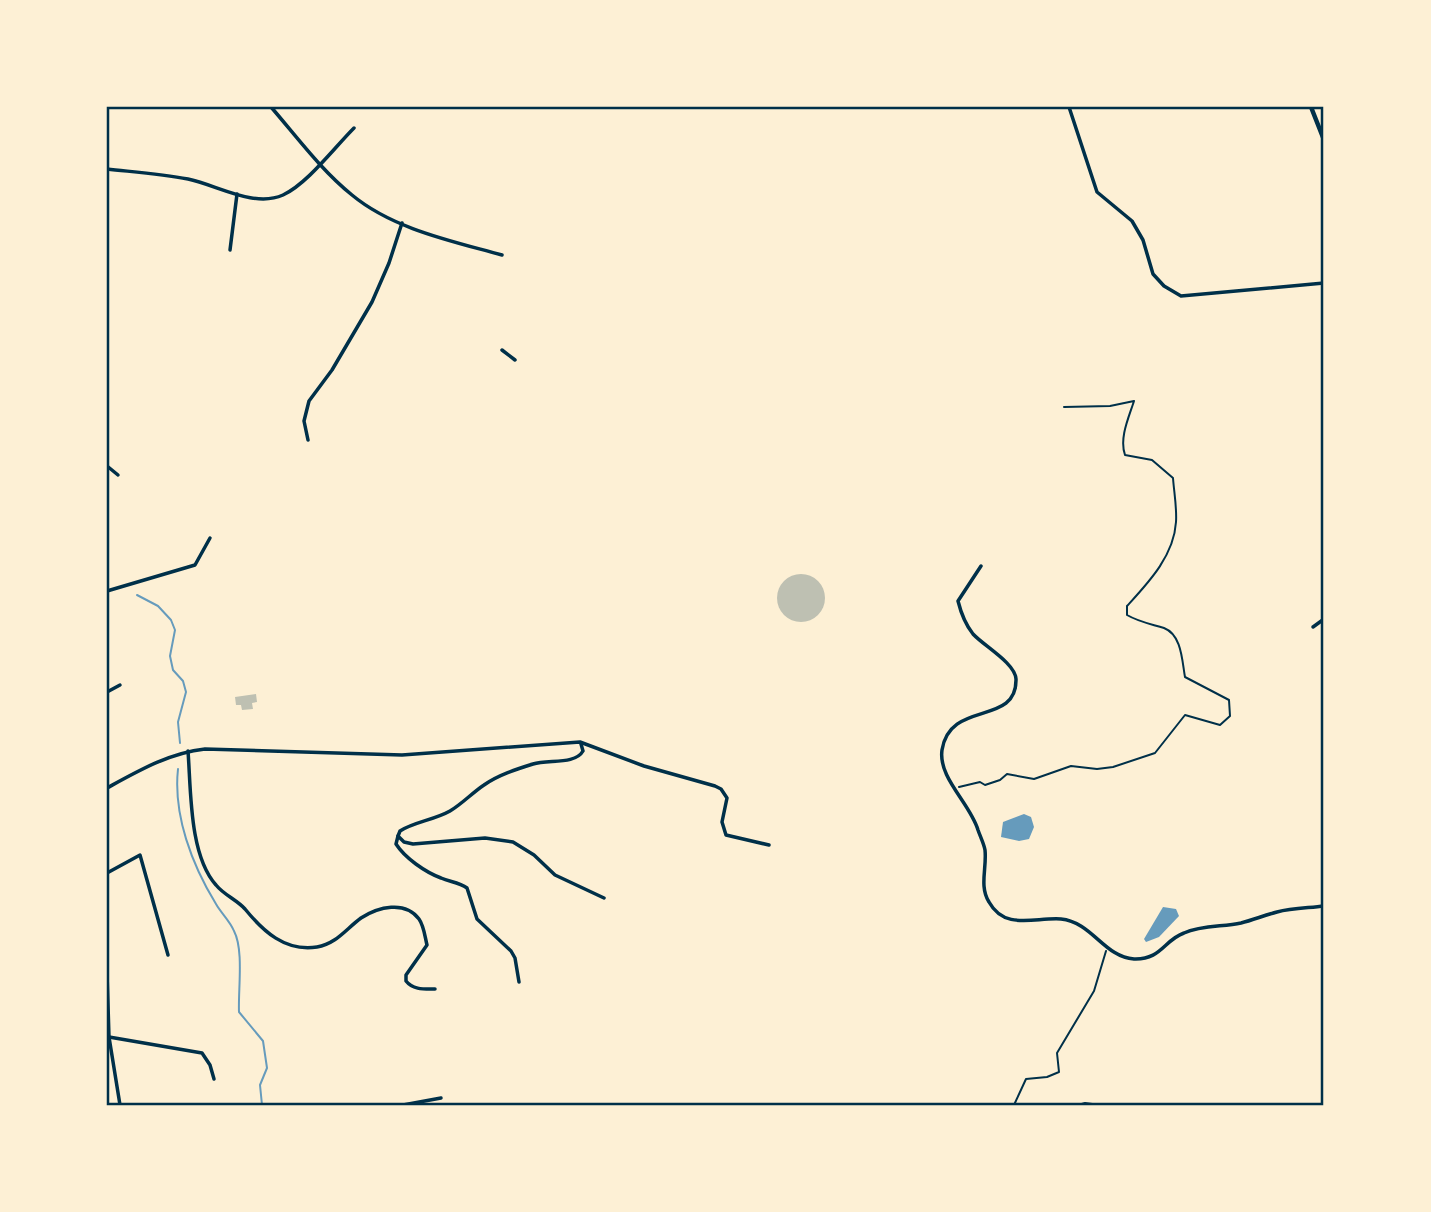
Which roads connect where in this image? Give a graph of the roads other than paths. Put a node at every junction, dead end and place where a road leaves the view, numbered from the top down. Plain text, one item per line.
1 (271, 107) edge
2 (1069, 107) edge
3 (1311, 107) edge
4 (354, 128) dead end
5 (1324, 140) edge
6 (320, 163) junction
7 (107, 170) edge
8 (237, 194) junction
9 (402, 223) junction
10 (230, 250) dead end
11 (502, 255) dead end
12 (1324, 283) edge
13 (502, 350) dead end
14 (515, 360) dead end
15 (309, 440) dead end
16 (107, 467) edge
17 (118, 475) dead end
18 (210, 538) dead end
19 (981, 566) dead end
20 (107, 591) edge
21 (1324, 619) edge
22 (1313, 627) dead end
23 (120, 685) dead end
24 (107, 692) edge
25 (580, 742) junction
26 (188, 751) junction
27 (107, 788) edge
28 (398, 836) junction
29 (769, 845) dead end
30 (107, 873) edge
31 (604, 898) dead end
32 (1324, 906) edge
33 (168, 955) dead end
34 (107, 973) edge
35 (519, 982) dead end
36 (435, 989) dead end
37 (108, 1037) edge
38 (214, 1079) dead end
39 (441, 1098) dead end
40 (120, 1105) edge
41 (379, 1105) edge
42 (395, 1105) edge
43 (402, 1105) edge

1 - 6 street
2 - 12 street
3 - 5 street
4 - 6 street
6 - 8 street
6 - 9 street
7 - 8 street
8 - 10 street
9 - 11 street
9 - 15 street
13 - 14 street
16 - 17 street
18 - 20 street
19 - 32 street
21 - 22 street
23 - 24 street
25 - 26 street
25 - 28 street
25 - 29 street
26 - 27 street
26 - 36 street
28 - 31 street
28 - 35 street
30 - 33 street
34 - 37 street
37 - 38 street
37 - 40 street
39 - 43 street
41 - 42 street

